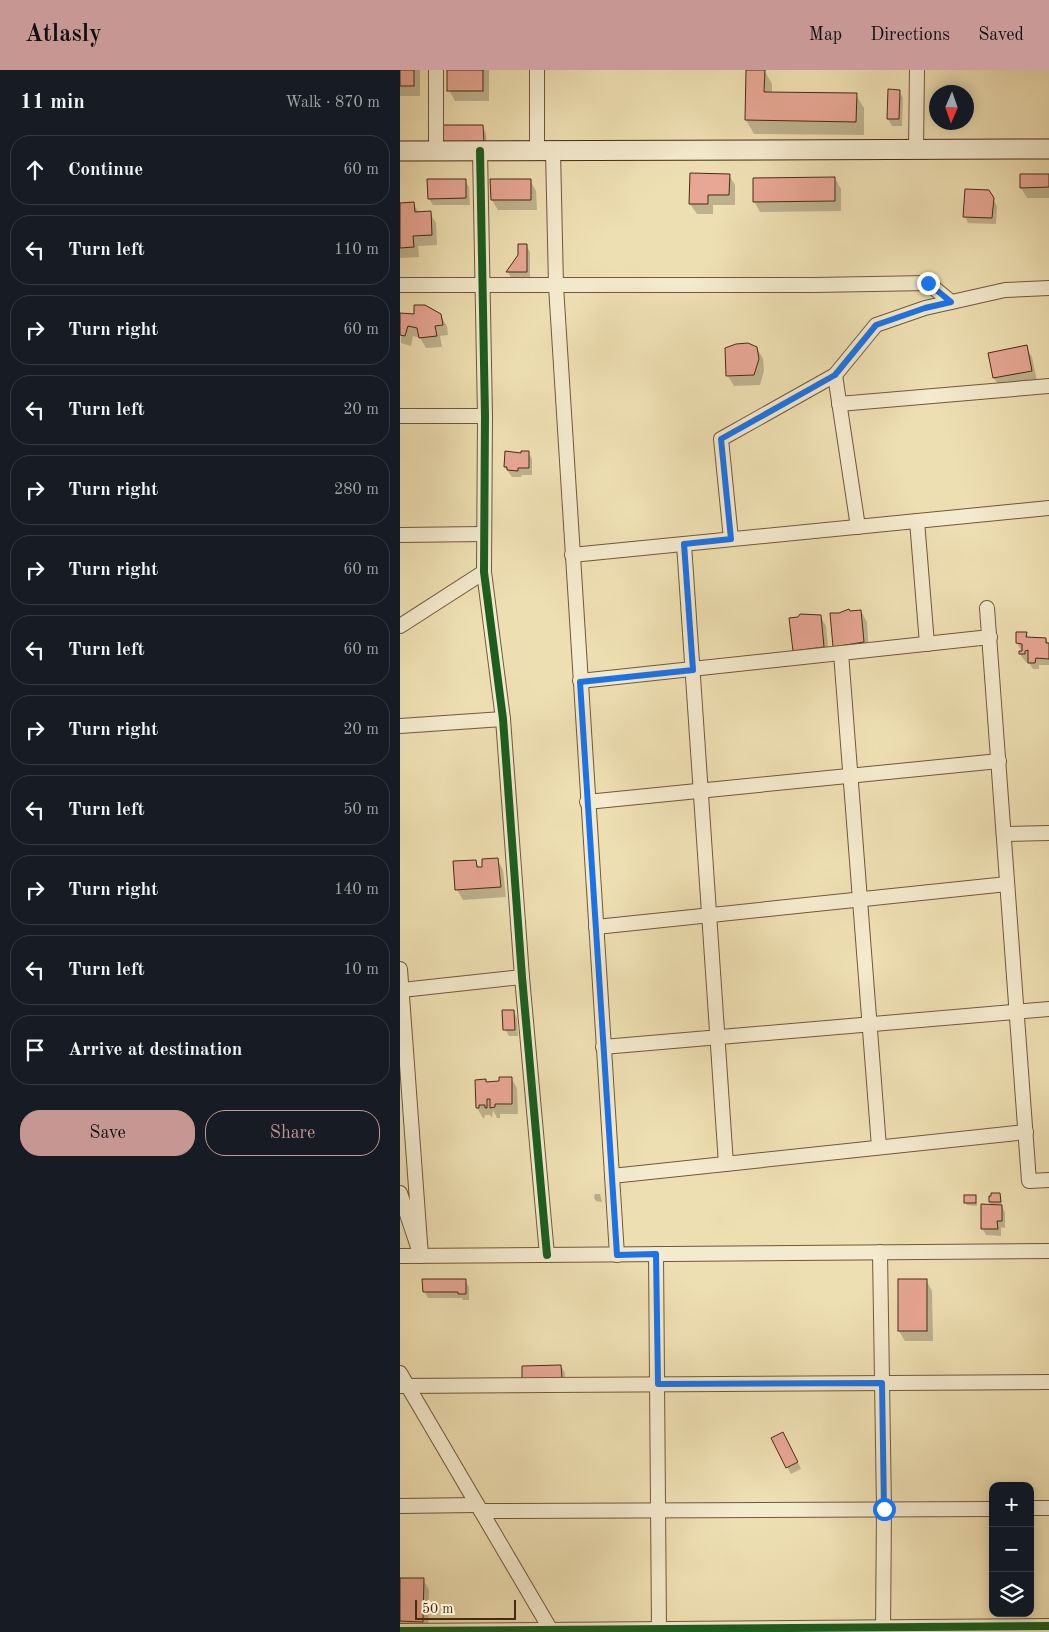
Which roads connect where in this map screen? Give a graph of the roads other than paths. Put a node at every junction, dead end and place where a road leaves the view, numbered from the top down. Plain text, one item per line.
1 (436, 70) edge
2 (537, 70) edge
3 (917, 70) edge
4 (916, 150) junction
5 (1049, 150) edge
6 (436, 151) junction
7 (480, 151) junction
8 (545, 151) junction
9 (400, 152) edge
10 (400, 285) edge
11 (482, 286) junction
12 (556, 286) junction
13 (1049, 288) edge
14 (951, 302) junction
15 (835, 375) junction
16 (1049, 386) edge
17 (839, 404) junction
18 (400, 416) edge
19 (484, 416) junction
20 (1049, 508) edge
21 (917, 521) junction
22 (858, 527) junction
23 (484, 534) junction
24 (400, 535) edge
25 (731, 539) junction
26 (684, 544) junction
27 (572, 555) junction
28 (484, 572) junction
29 (988, 608) dead end
30 (400, 626) edge
31 (990, 638) junction
32 (927, 644) junction
33 (841, 653) junction
34 (693, 670) junction
35 (580, 682) junction
36 (503, 719) junction
37 (400, 726) edge
38 (999, 761) junction
39 (850, 776) junction
40 (701, 790) junction
41 (588, 802) junction
42 (1049, 833) edge
43 (1004, 834) junction
44 (1008, 884) junction
45 (860, 899) junction
46 (709, 915) junction
47 (596, 927) junction
48 (400, 970) edge
49 (522, 977) junction
50 (402, 990) junction
51 (1049, 1009) edge
52 (1017, 1011) junction
53 (869, 1024) junction
54 (717, 1038) junction
55 (603, 1047) junction
56 (1026, 1132) junction
57 (879, 1147) junction
58 (726, 1164) junction
59 (612, 1176) junction
60 (1049, 1180) edge
61 (400, 1194) edge
62 (1049, 1251) edge
63 (880, 1252) junction
64 (656, 1254) junction
65 (547, 1255) junction
66 (617, 1255) junction
67 (400, 1256) edge
68 (421, 1256) junction
69 (400, 1373) edge
70 (1049, 1382) edge
71 (882, 1383) junction
72 (658, 1384) junction
73 (404, 1386) edge
74 (400, 1506) edge
75 (479, 1508) junction
76 (1034, 1508) edge
77 (1049, 1508) edge
78 (884, 1509) junction
79 (989, 1509) edge
80 (657, 1510) junction
81 (1049, 1626) edge
82 (659, 1629) junction
83 (883, 1630) edge
84 (400, 1631) edge
85 (551, 1631) edge

1 - 6 street
2 - 8 street
3 - 4 street
4 - 5 street
4 - 8 street
6 - 7 street
6 - 9 street
7 - 8 street
7 - 11 street
8 - 12 street
10 - 11 street
11 - 12 street
11 - 19 street
12 - 14 street
12 - 27 street
13 - 14 street
14 - 15 street
15 - 17 street
15 - 25 street
16 - 17 street
17 - 22 street
18 - 19 street
19 - 23 street
20 - 21 street
21 - 22 street
21 - 32 street
22 - 25 street
23 - 24 street
23 - 28 street
25 - 26 street
26 - 27 street
26 - 34 street
27 - 35 street
28 - 30 street
28 - 36 street
29 - 31 street
31 - 32 street
31 - 38 street
32 - 33 street
33 - 34 street
33 - 39 street
34 - 35 street
34 - 40 street
35 - 41 street
36 - 37 street
36 - 49 street
38 - 39 street
38 - 43 street
39 - 40 street
39 - 45 street
40 - 41 street
40 - 46 street
41 - 47 street
42 - 43 street
43 - 44 street
44 - 45 street
44 - 52 street
45 - 46 street
45 - 53 street
46 - 47 street
46 - 54 street
47 - 55 street
48 - 50 street
49 - 50 street
49 - 65 street
50 - 68 street
51 - 52 street
52 - 53 street
52 - 56 street
53 - 54 street
53 - 57 street
54 - 55 street
54 - 58 street
55 - 59 street
56 - 57 street
56 - 60 street
57 - 58 street
58 - 59 street
59 - 66 street
61 - 68 street
62 - 63 street
63 - 64 street
63 - 71 street
64 - 66 street
64 - 72 street
65 - 66 street
65 - 68 street
67 - 68 street
69 - 73 street
70 - 71 street
71 - 72 street
71 - 78 street
72 - 73 street
72 - 80 street
73 - 75 street
74 - 75 street
75 - 80 street
75 - 85 street
76 - 77 street
78 - 79 street
78 - 80 street
78 - 83 street
80 - 82 street
81 - 83 street
82 - 83 street
82 - 85 street
84 - 85 street

